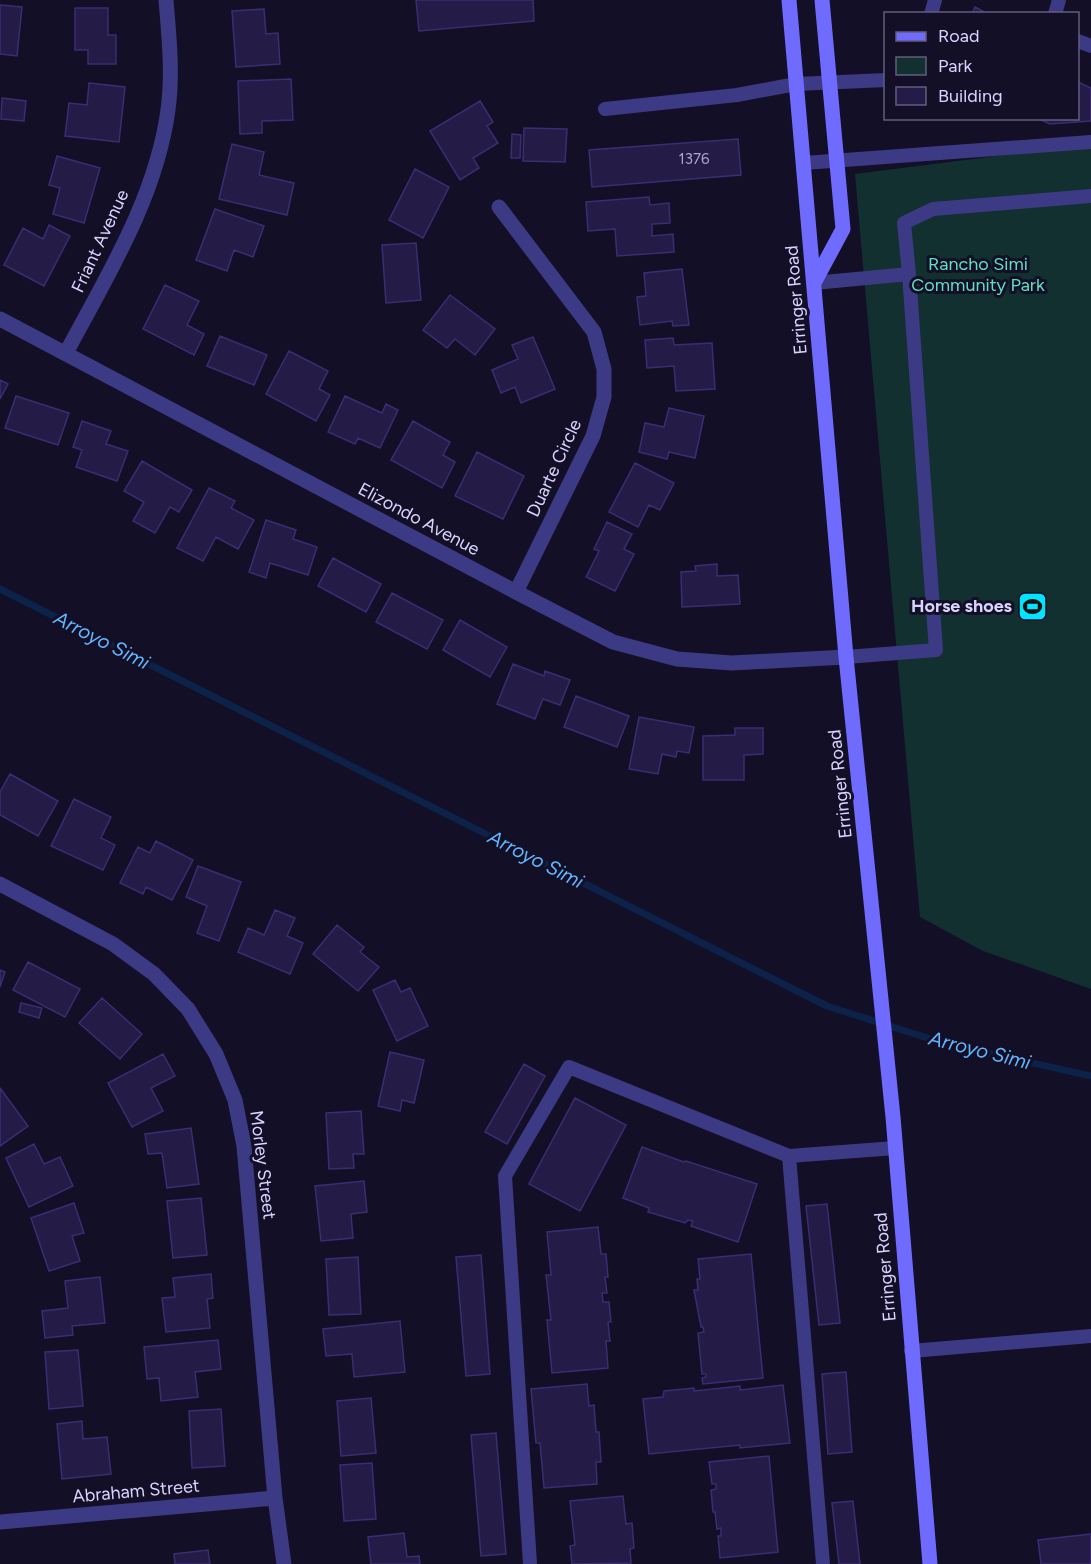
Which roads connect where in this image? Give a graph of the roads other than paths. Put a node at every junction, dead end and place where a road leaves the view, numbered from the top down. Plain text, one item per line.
1 (166, 0) edge
2 (789, 0) edge
3 (822, 0) edge
4 (884, 80) edge
5 (829, 82) junction
6 (796, 84) junction
7 (605, 109) dead end
8 (1091, 142) edge
9 (836, 160) junction
10 (804, 163) junction
11 (1091, 196) edge
12 (499, 207) dead end
13 (909, 274) junction
14 (814, 283) junction
15 (0, 319) edge
16 (66, 353) junction
17 (516, 592) junction
18 (846, 657) junction
19 (0, 884) edge
20 (895, 1148) junction
21 (789, 1156) junction
22 (1091, 1336) edge
23 (911, 1351) junction
24 (275, 1498) junction
25 (0, 1514) edge
26 (0, 1522) edge
27 (284, 1564) edge
28 (530, 1564) edge
29 (823, 1564) edge
30 (930, 1564) edge

1 - 16 street, Friant Avenue
2 - 6 main road, Erringer Road
3 - 5 main road
4 - 5 lane
5 - 6 lane
5 - 9 main road
6 - 7 lane
6 - 10 main road, Erringer Road
8 - 9 lane
9 - 10 lane
9 - 14 main road
10 - 14 main road, Erringer Road
11 - 13 lane
12 - 17 street, Duarte Circle
13 - 14 lane
13 - 18 lane
14 - 18 main road, Erringer Road
15 - 16 street, Elizondo Avenue
16 - 17 street, Elizondo Avenue
17 - 18 street, Elizondo Avenue
18 - 20 main road, Erringer Road
19 - 24 street, Morley Street
20 - 21 lane
20 - 23 main road, Erringer Road
21 - 28 lane
21 - 29 lane
22 - 23 lane
23 - 30 main road, Erringer Road
24 - 26 street, Abraham Street
24 - 27 street, Morley Street
25 - 26 street

